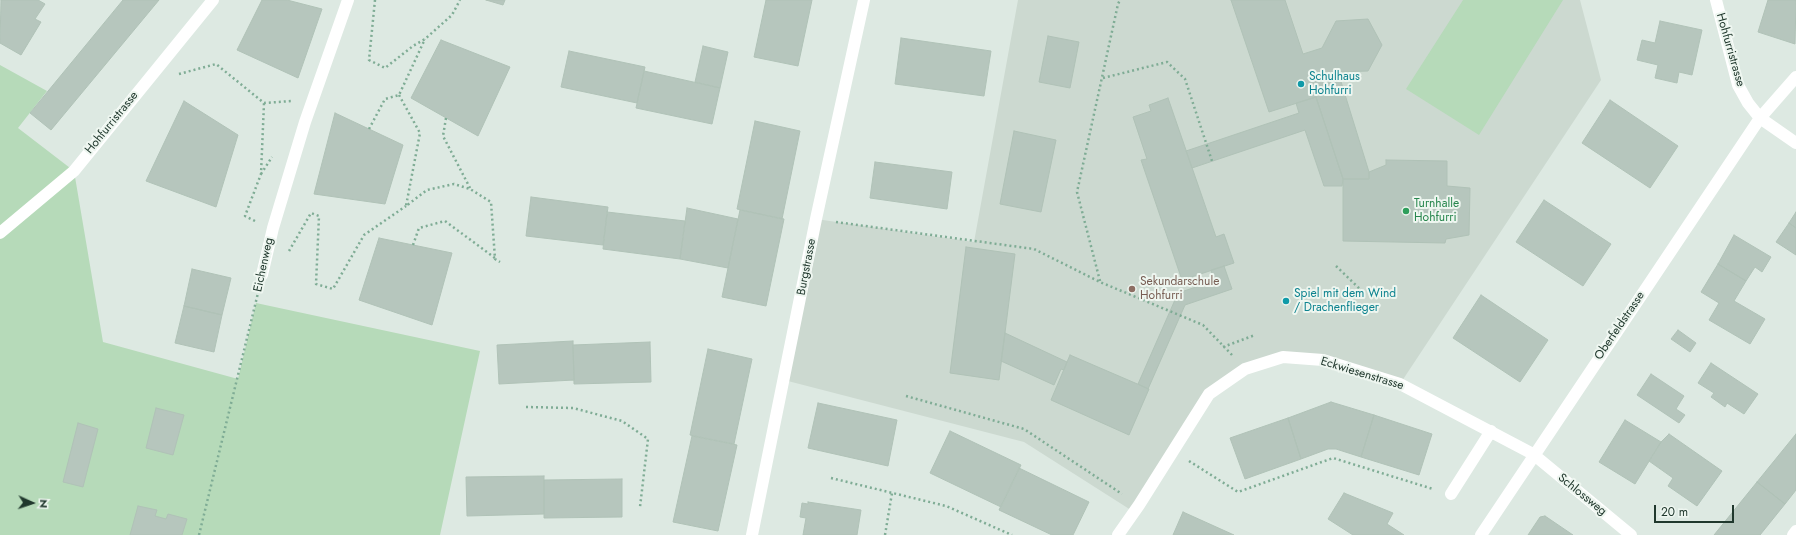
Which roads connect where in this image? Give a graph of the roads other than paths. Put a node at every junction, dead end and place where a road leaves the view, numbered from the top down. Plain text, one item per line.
1 (213, 0) edge
2 (348, 0) edge
3 (864, 0) edge
4 (1716, 0) edge
5 (1796, 78) edge
6 (1760, 118) junction
7 (1796, 143) edge
8 (0, 233) edge
9 (262, 275) road end
10 (1491, 431) junction
11 (1533, 454) junction
12 (1451, 494) road end
13 (1796, 531) edge
14 (752, 535) edge
15 (1118, 535) edge
16 (1480, 535) edge
17 (1631, 535) edge
18 (1793, 535) edge

1 - 8 street, Hohfurristrasse
2 - 9 street, Eichenweg
3 - 14 street, Burgstrasse
4 - 6 street, Hohfurristrasse
5 - 6 street, Oberfeldstrasse
6 - 7 street
6 - 11 street, Oberfeldstrasse
10 - 11 street, Eckwiesenstrasse
10 - 12 street
10 - 15 street, Eckwiesenstrasse
11 - 16 street, Oberfeldstrasse
11 - 17 street, Schlossweg
13 - 18 street

